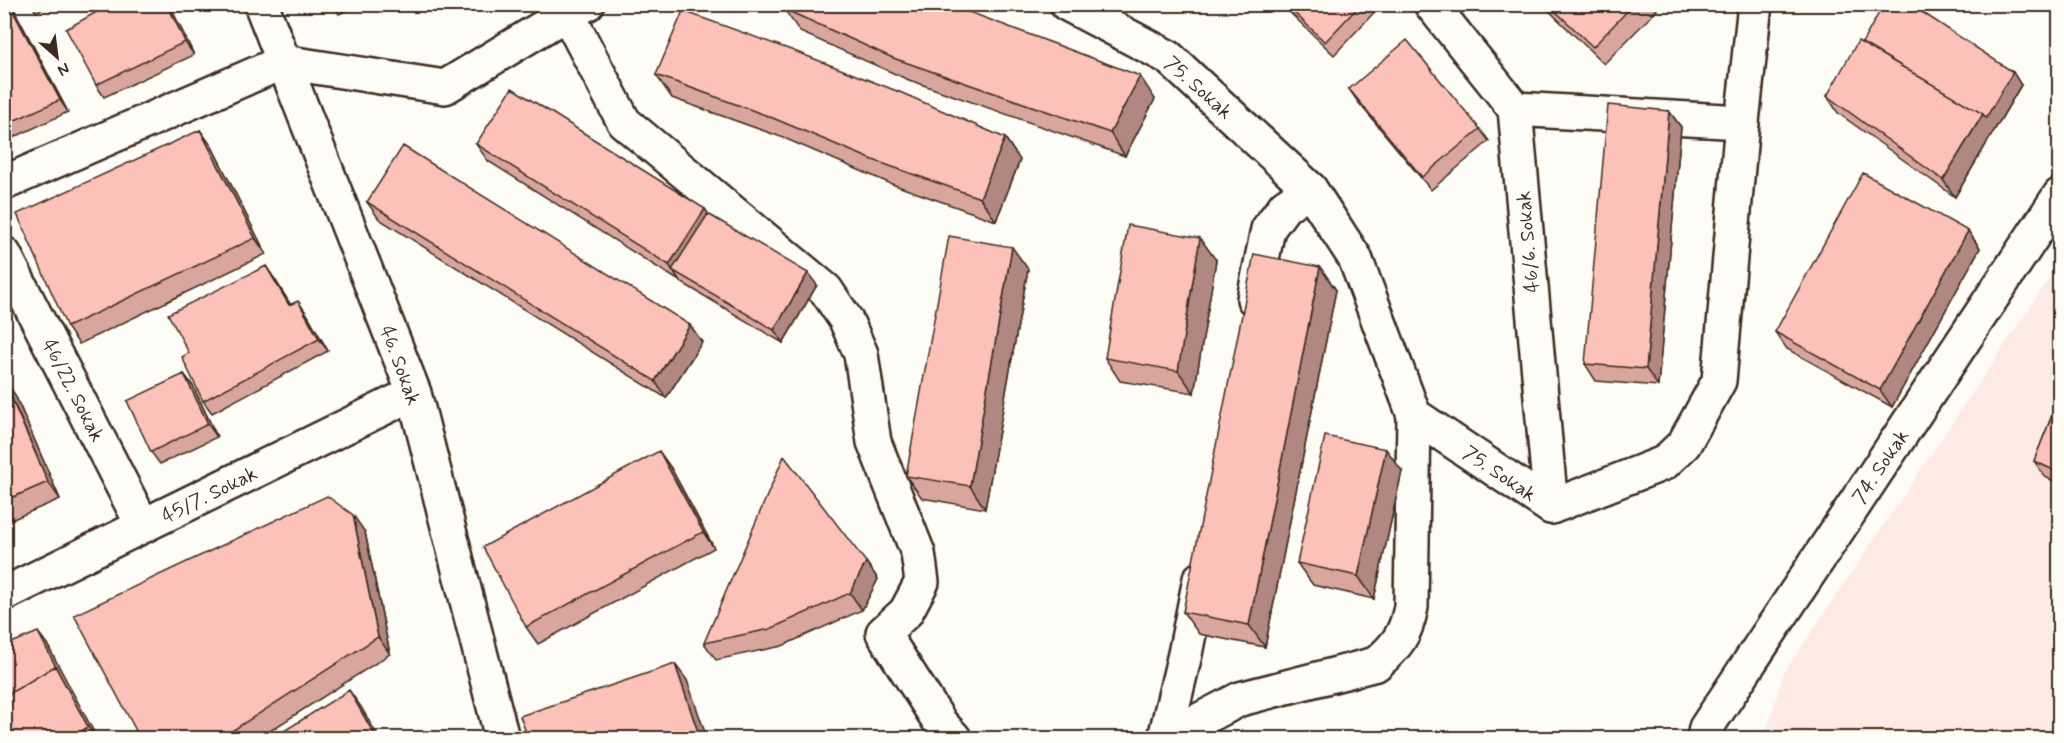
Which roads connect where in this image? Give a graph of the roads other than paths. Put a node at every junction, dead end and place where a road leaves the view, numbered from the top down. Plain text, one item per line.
1 (261, 4) edge
2 (1066, 4) edge
3 (1431, 4) edge
4 (1755, 4) edge
5 (574, 7) edge
6 (283, 62) junction
7 (1515, 109) junction
8 (1742, 122) junction
9 (4, 183) edge
10 (1310, 189) junction
11 (2060, 195) edge
12 (4, 254) edge
13 (1248, 333) edge
14 (414, 393) junction
15 (1414, 415) junction
16 (1551, 507) junction
17 (143, 526) junction
18 (1205, 551) edge
19 (4, 594) edge
20 (502, 738) edge
21 (954, 738) edge
22 (1167, 738) edge
23 (1704, 738) edge

1 - 6 street, 46. Sokak
2 - 10 street, 75. Sokak
3 - 7 street
4 - 8 street, 75. Sokak
5 - 6 street
5 - 21 street
6 - 9 street
6 - 14 street, 46. Sokak
7 - 8 street
7 - 16 street, 46/6. Sokak
8 - 16 street, 75. Sokak
10 - 13 street
10 - 15 street, 75. Sokak
11 - 23 street, 74. Sokak
12 - 17 street, 46/22. Sokak
14 - 17 street, 45/7. Sokak
14 - 20 street, 46. Sokak
15 - 16 street, 75. Sokak
15 - 22 street
17 - 19 street, 45/7. Sokak
18 - 22 street

